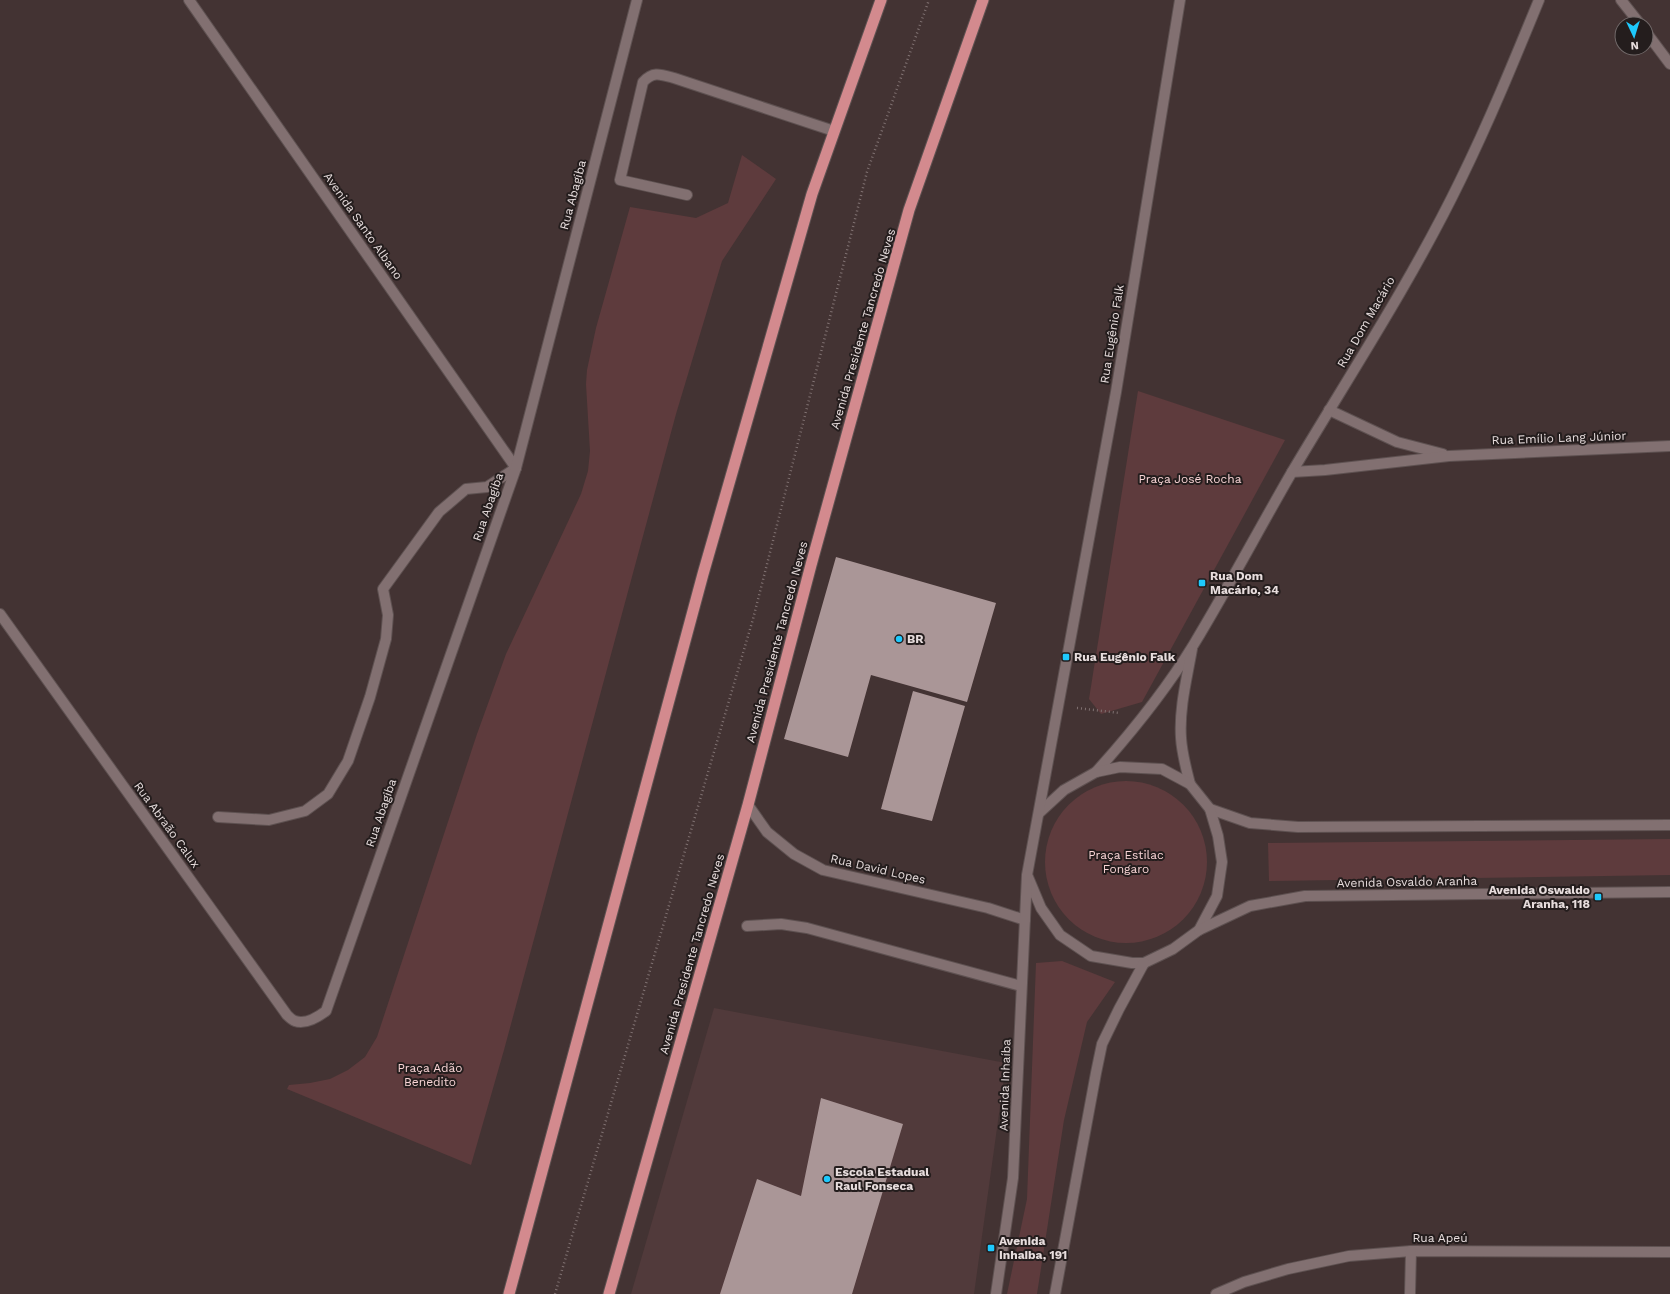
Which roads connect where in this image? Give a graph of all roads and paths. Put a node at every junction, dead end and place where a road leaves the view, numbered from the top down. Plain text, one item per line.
1 (189, 0) edge
2 (637, 0) edge
3 (881, 0) edge
4 (928, 0) edge
5 (983, 0) edge
6 (1180, 0) edge
7 (1539, 0) edge
8 (1621, 0) edge
9 (1634, 16) edge
10 (1654, 43) edge
11 (1670, 64) edge
12 (834, 131) junction
13 (687, 195) dead end
14 (1329, 410) junction
15 (1670, 446) edge
16 (1449, 456) junction
17 (516, 468) junction
18 (1292, 472) junction
19 (0, 614) edge
20 (1193, 645) junction
21 (1059, 705) junction
22 (1143, 716) junction
23 (1096, 772) junction
24 (1190, 784) junction
25 (748, 805) junction
26 (1210, 809) junction
27 (1039, 813) junction
28 (218, 817) dead end
29 (1670, 824) edge
30 (1027, 875) junction
31 (1670, 892) edge
32 (1025, 920) junction
33 (747, 926) dead end
34 (1199, 930) junction
35 (1144, 963) junction
36 (1021, 986) junction
37 (326, 1010) joint
38 (1411, 1250) junction
39 (1670, 1252) edge
40 (509, 1294) edge
41 (555, 1294) edge
42 (610, 1294) edge
43 (996, 1294) edge
44 (1055, 1294) edge
45 (1216, 1294) edge
46 (1410, 1294) edge

1 - 17 street, Avenida Santo Albano
2 - 17 street, Rua Abagiba
3 - 12 highway
4 - 41 path
5 - 25 highway, Avenida Presidente Tancredo Neves
6 - 21 street, Rua Eugênio Falk
7 - 14 street, Rua Dom Macário
8 - 9 street
10 - 11 street
12 - 13 street
12 - 40 highway
14 - 16 street, Rua Emílio Lang Júnior
14 - 18 street, Rua Dom Macário
15 - 16 street, Rua Emílio Lang Júnior
16 - 18 street, Rua Emílio Lang Júnior
17 - 28 street
17 - 37 street, Rua Abagiba
18 - 20 street, Rua Dom Macário
19 - 37 street, Rua Abraão Calux
20 - 22 street, Rua Dom Macário
20 - 24 street, Rua Dom Macário
21 - 22 path
21 - 27 street, Rua Eugênio Falk
22 - 23 street, Rua Dom Macário
23 - 24 street
23 - 27 street
24 - 26 street
25 - 32 street, Rua David Lopes
25 - 42 highway, Avenida Presidente Tancredo Neves
26 - 29 street
26 - 34 street
27 - 30 street
30 - 32 street, Avenida Inhaíba
30 - 35 street
31 - 34 street, Avenida Osvaldo Aranha
32 - 36 street, Avenida Inhaíba
33 - 36 street
34 - 35 street
35 - 44 street
36 - 43 street, Avenida Inhaíba
38 - 39 street, Rua Apeú
38 - 45 street, Rua Apeú
38 - 46 street

